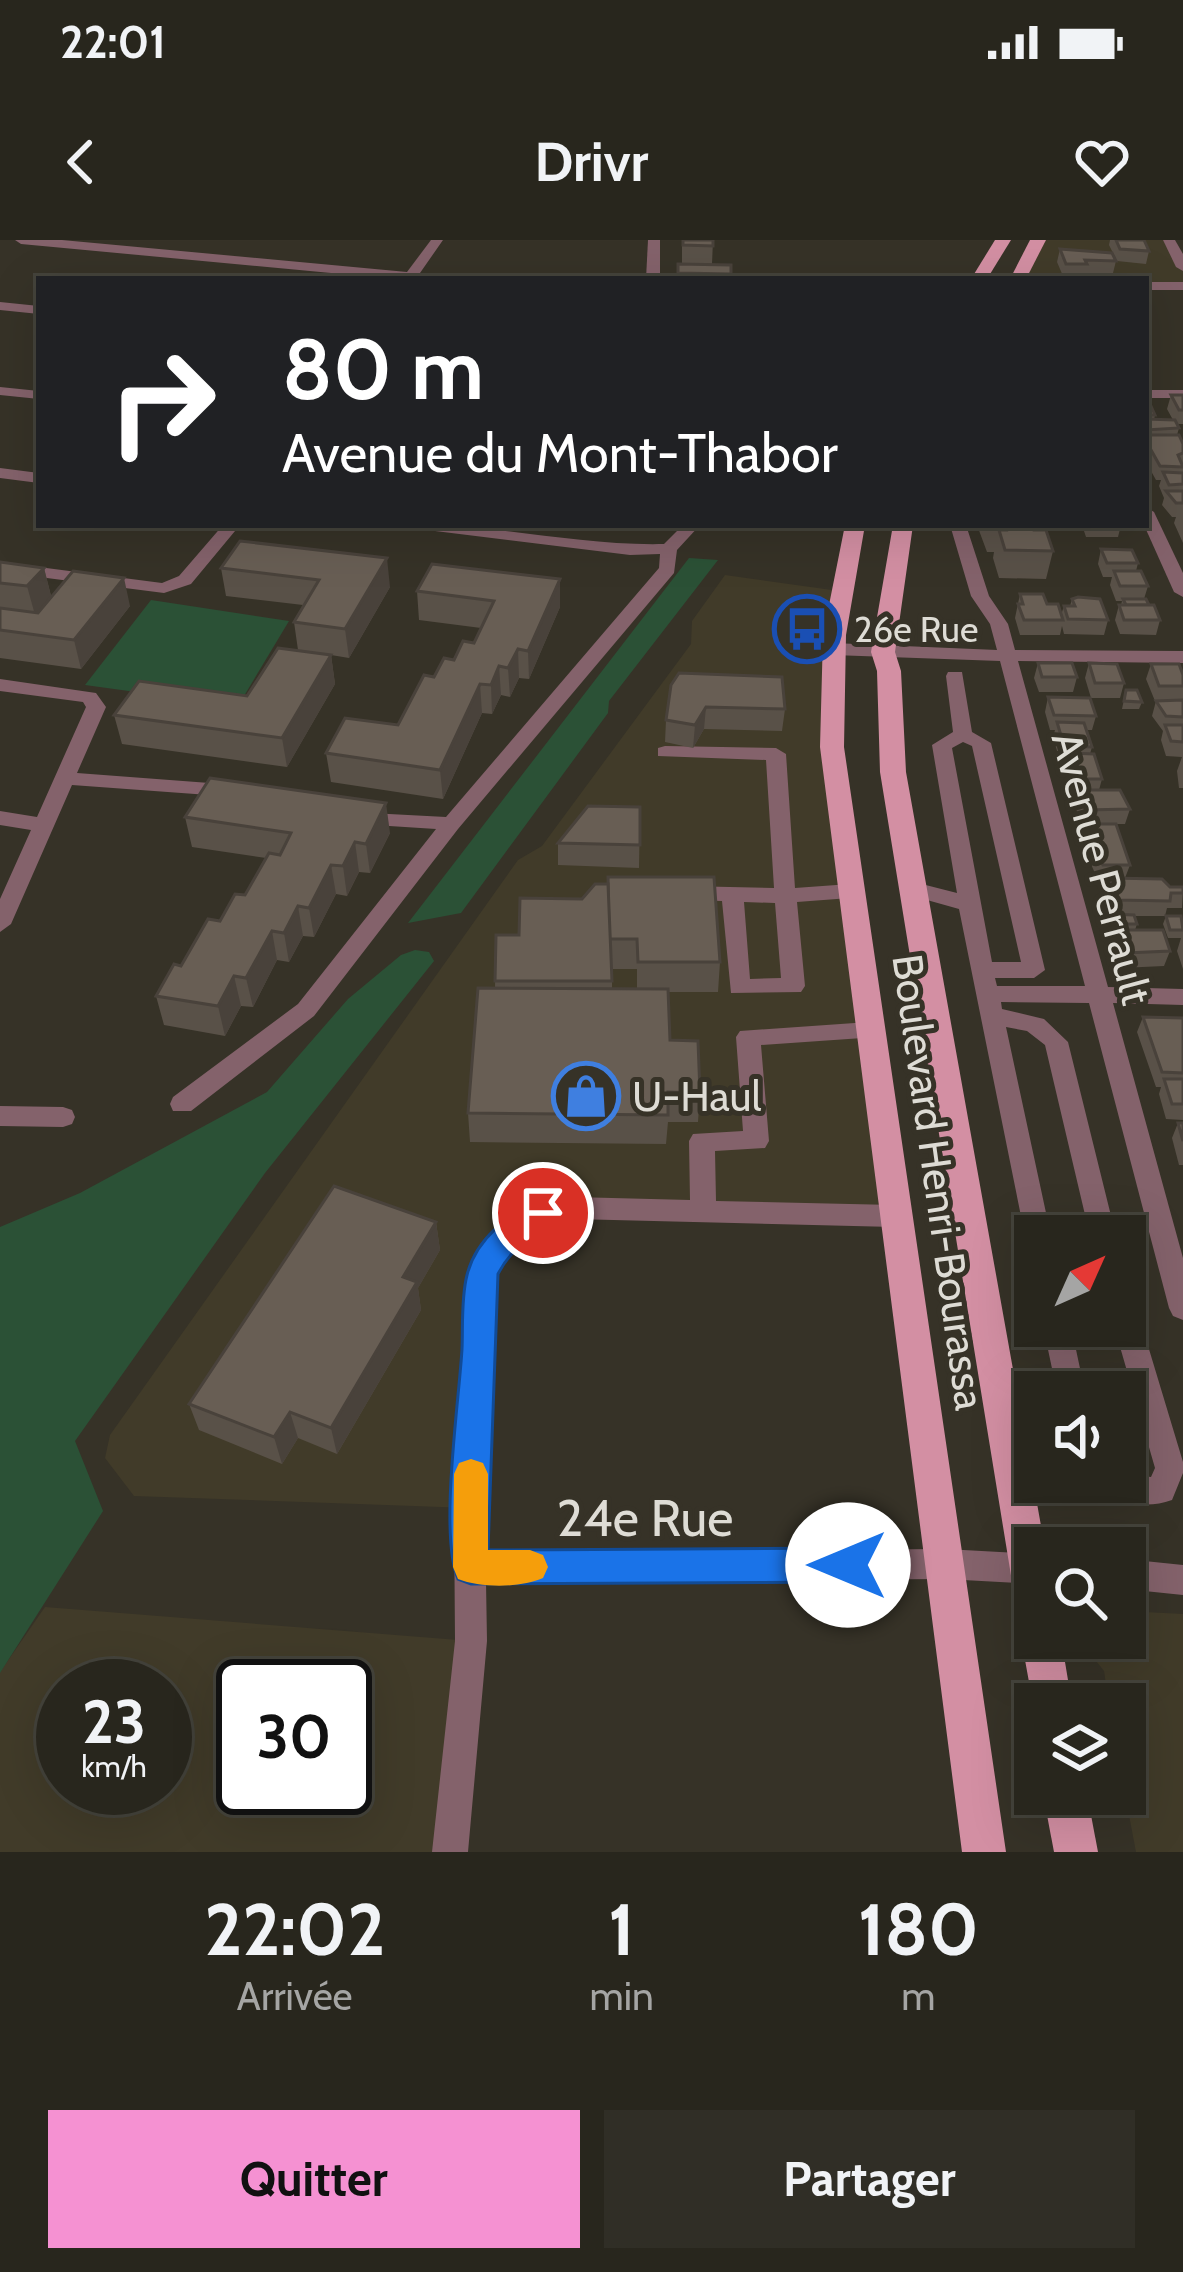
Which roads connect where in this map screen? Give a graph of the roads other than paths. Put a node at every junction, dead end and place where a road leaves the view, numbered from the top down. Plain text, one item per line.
1 (20, 240) edge
2 (436, 240) edge
3 (653, 240) edge
4 (1003, 240) edge
5 (1038, 240) edge
6 (1169, 240) edge
7 (1183, 267) edge
8 (389, 276) edge
9 (411, 276) edge
10 (653, 276) edge
11 (981, 276) edge
12 (1020, 276) edge
13 (1149, 286) edge
14 (1183, 286) edge
15 (0, 306) edge
16 (36, 310) edge
17 (0, 391) edge
18 (1149, 394) edge
19 (1183, 394) edge
20 (36, 395) edge
21 (0, 473) edge
22 (36, 478) edge
23 (1149, 518) edge
24 (229, 528) edge
25 (452, 528) edge
26 (689, 528) edge
27 (854, 528) edge
28 (903, 528) edge
29 (959, 528) edge
30 (668, 549) junction
31 (0, 568) edge
32 (1183, 592) edge
33 (833, 649) junction
34 (883, 652) junction
35 (1006, 656) junction
36 (1183, 657) edge
37 (955, 676) dead end
38 (0, 685) edge
39 (963, 735) junction
40 (665, 752) dead end
41 (65, 778) junction
42 (262, 797) edge
43 (326, 812) edge
44 (0, 818) edge
45 (452, 824) junction
46 (44, 825) junction
47 (910, 888) junction
48 (850, 891) junction
49 (659, 893) edge
50 (732, 893) junction
51 (785, 896) junction
52 (969, 904) junction
53 (0, 924) edge
54 (982, 970) junction
55 (1096, 997) junction
56 (1183, 998) edge
57 (991, 1003) junction
58 (868, 1031) junction
59 (182, 1104) dead end
60 (0, 1116) edge
61 (63, 1117) dead end
62 (703, 1211) junction
63 (1034, 1215) edge
64 (1098, 1215) edge
65 (894, 1216) junction
66 (1183, 1308) edge
67 (1146, 1387) edge
68 (1146, 1491) edge
69 (1024, 1527) edge
70 (945, 1564) junction
71 (471, 1567) junction
72 (1014, 1576) edge
73 (1146, 1576) edge
74 (1183, 1580) edge
75 (1069, 1815) edge
76 (450, 1852) edge
77 (984, 1852) edge
78 (1076, 1852) edge

1 - 8 street
2 - 9 street
3 - 10 street
4 - 11 main road
5 - 12 main road
6 - 7 street
13 - 14 street
15 - 16 street
17 - 20 street
18 - 19 street
21 - 22 street
23 - 32 street
24 - 31 street
25 - 30 street
26 - 30 street
27 - 33 main road, Boulevard Henri-Bourassa
28 - 34 main road, Boulevard Henri-Bourassa
29 - 35 street, Avenue Perrault
30 - 45 street
33 - 34 street
33 - 48 main road, Boulevard Henri-Bourassa
34 - 35 street
34 - 47 main road, Boulevard Henri-Bourassa
35 - 36 street
35 - 55 street, Avenue Perrault
37 - 39 street
38 - 41 street
39 - 52 street
39 - 54 street
40 - 51 street
41 - 42 street
41 - 46 street
43 - 45 street
44 - 46 street
45 - 59 street
46 - 53 street
47 - 52 street
47 - 69 main road, Boulevard Henri-Bourassa
48 - 51 street
48 - 58 main road, Boulevard Henri-Bourassa
49 - 50 street
50 - 51 street
50 - 51 street
52 - 54 street
54 - 57 street
55 - 56 street
55 - 57 street
55 - 66 street, Avenue Perrault
57 - 63 street
57 - 64 street
58 - 62 street
58 - 65 main road, Boulevard Henri-Bourassa
60 - 61 street
62 - 65 street
62 - 71 street
65 - 70 main road, Boulevard Henri-Bourassa
67 - 68 street
70 - 71 street, 24e Rue
70 - 72 street, 24e Rue
70 - 77 main road, Boulevard Henri-Bourassa
71 - 76 street
73 - 74 street
75 - 78 main road

